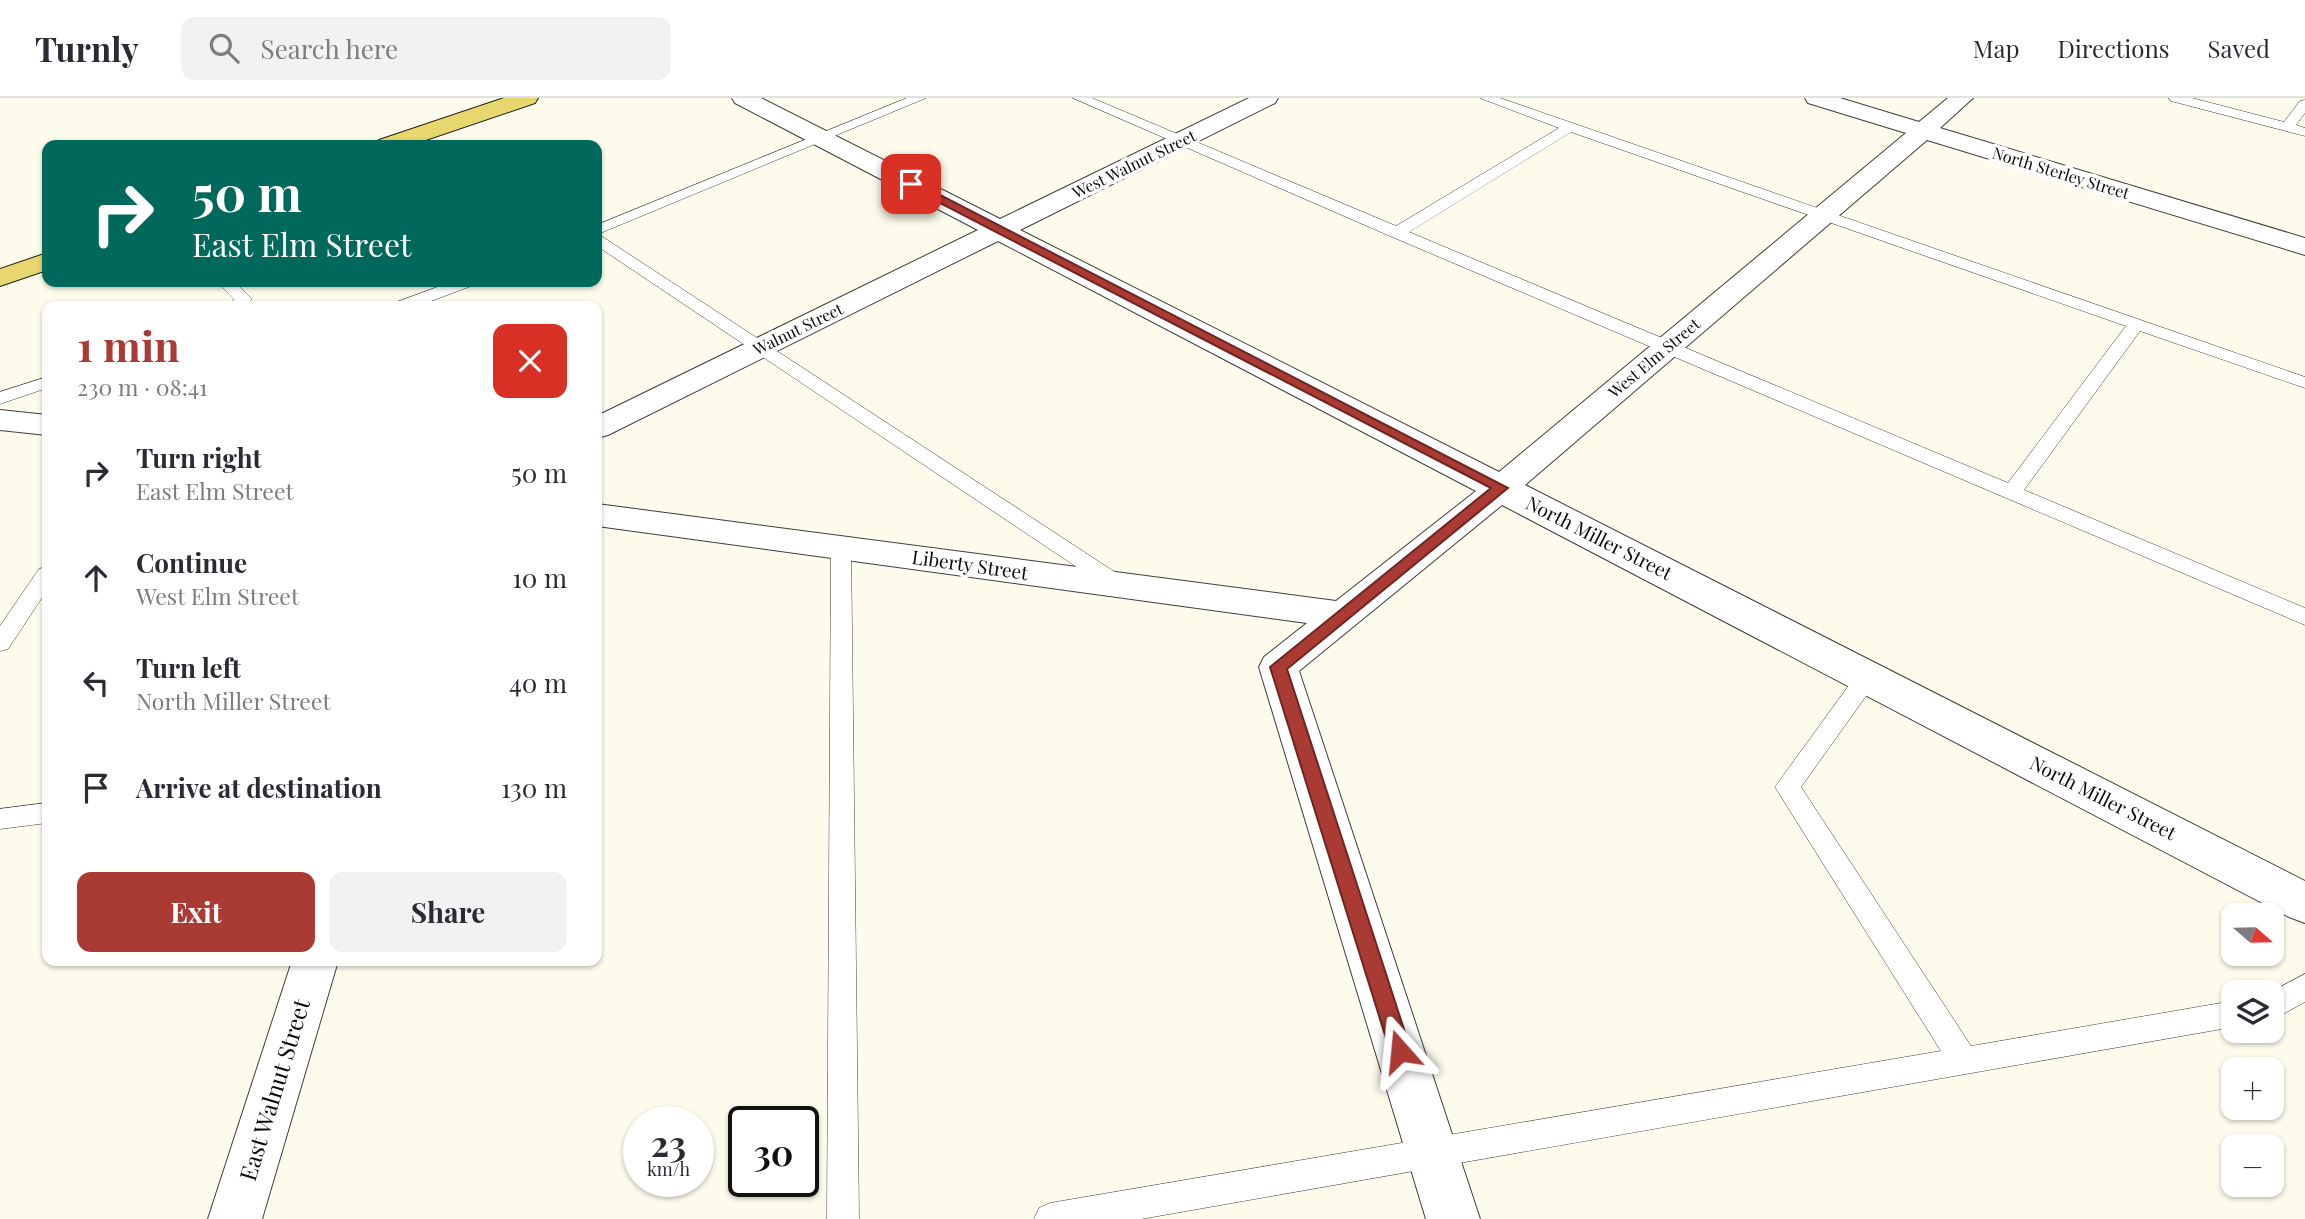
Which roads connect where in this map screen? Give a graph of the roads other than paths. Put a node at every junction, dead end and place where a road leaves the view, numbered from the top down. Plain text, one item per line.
1 (527, 98) edge
2 (743, 98) edge
3 (919, 98) edge
4 (1080, 98) edge
5 (1267, 98) edge
6 (1487, 98) edge
7 (1816, 98) edge
8 (1962, 98) edge
9 (2176, 98) edge
10 (2305, 104) edge
11 (1570, 127) junction
12 (2287, 128) junction
13 (1924, 131) junction
14 (2305, 132) edge
15 (821, 139) junction
16 (403, 140) edge
17 (1180, 141) junction
18 (1824, 215) junction
19 (602, 228) edge
20 (1000, 230) junction
21 (1396, 233) junction
22 (602, 242) edge
23 (2305, 247) edge
24 (42, 263) edge
25 (0, 278) edge
26 (231, 287) edge
27 (452, 287) edge
28 (241, 301) edge
29 (415, 301) edge
30 (2137, 324) junction
31 (1669, 346) junction
32 (758, 348) junction
33 (2305, 383) edge
34 (42, 384) edge
35 (0, 398) edge
36 (0, 420) edge
37 (42, 424) edge
38 (602, 426) edge
39 (1501, 488) junction
40 (2012, 492) junction
41 (602, 516) edge
42 (841, 547) junction
43 (42, 581) edge
44 (1119, 585) junction
45 (1343, 615) junction
46 (2305, 617) edge
47 (0, 643) edge
48 (1868, 676) junction
49 (42, 814) edge
50 (0, 820) edge
51 (2305, 903) edge
52 (313, 966) edge
53 (2305, 987) edge
54 (2284, 1000) edge
55 (2221, 1016) edge
56 (1964, 1060) junction
57 (1433, 1154) junction
58 (235, 1219) edge
59 (843, 1219) edge
60 (1051, 1219) edge
61 (1454, 1219) edge

1 - 16 main road
2 - 15 street, North Miller Street
3 - 15 lane
4 - 17 lane
5 - 17 street, West Walnut Street
6 - 11 lane
7 - 13 street, North Sterley Street
8 - 13 street, West Elm Street
9 - 12 lane
10 - 12 lane
11 - 18 lane
11 - 21 lane
12 - 14 lane
13 - 18 street, West Elm Street
13 - 23 street, North Sterley Street
15 - 19 lane
15 - 20 street, North Miller Street
17 - 20 street, West Walnut Street
17 - 21 lane
18 - 30 lane
18 - 31 street, West Elm Street
20 - 32 street, Walnut Street
20 - 39 street, North Miller Street
21 - 31 lane
22 - 32 lane
24 - 25 main road
26 - 28 lane
27 - 29 lane
30 - 33 lane
30 - 40 lane
31 - 39 street, West Elm Street
31 - 40 lane
32 - 38 street, Walnut Street
32 - 44 lane
34 - 35 lane
36 - 37 street
39 - 45 street, West Elm Street
39 - 48 street, North Miller Street
40 - 46 lane
41 - 42 street, Liberty Street
42 - 44 street, Liberty Street
42 - 59 lane
43 - 47 lane
44 - 45 street, Liberty Street
45 - 57 street, West Elm Street
48 - 51 street, North Miller Street
48 - 56 lane
49 - 50 lane
52 - 58 street, East Walnut Street
53 - 54 lane
55 - 56 lane
56 - 57 lane
57 - 60 lane
57 - 61 street

